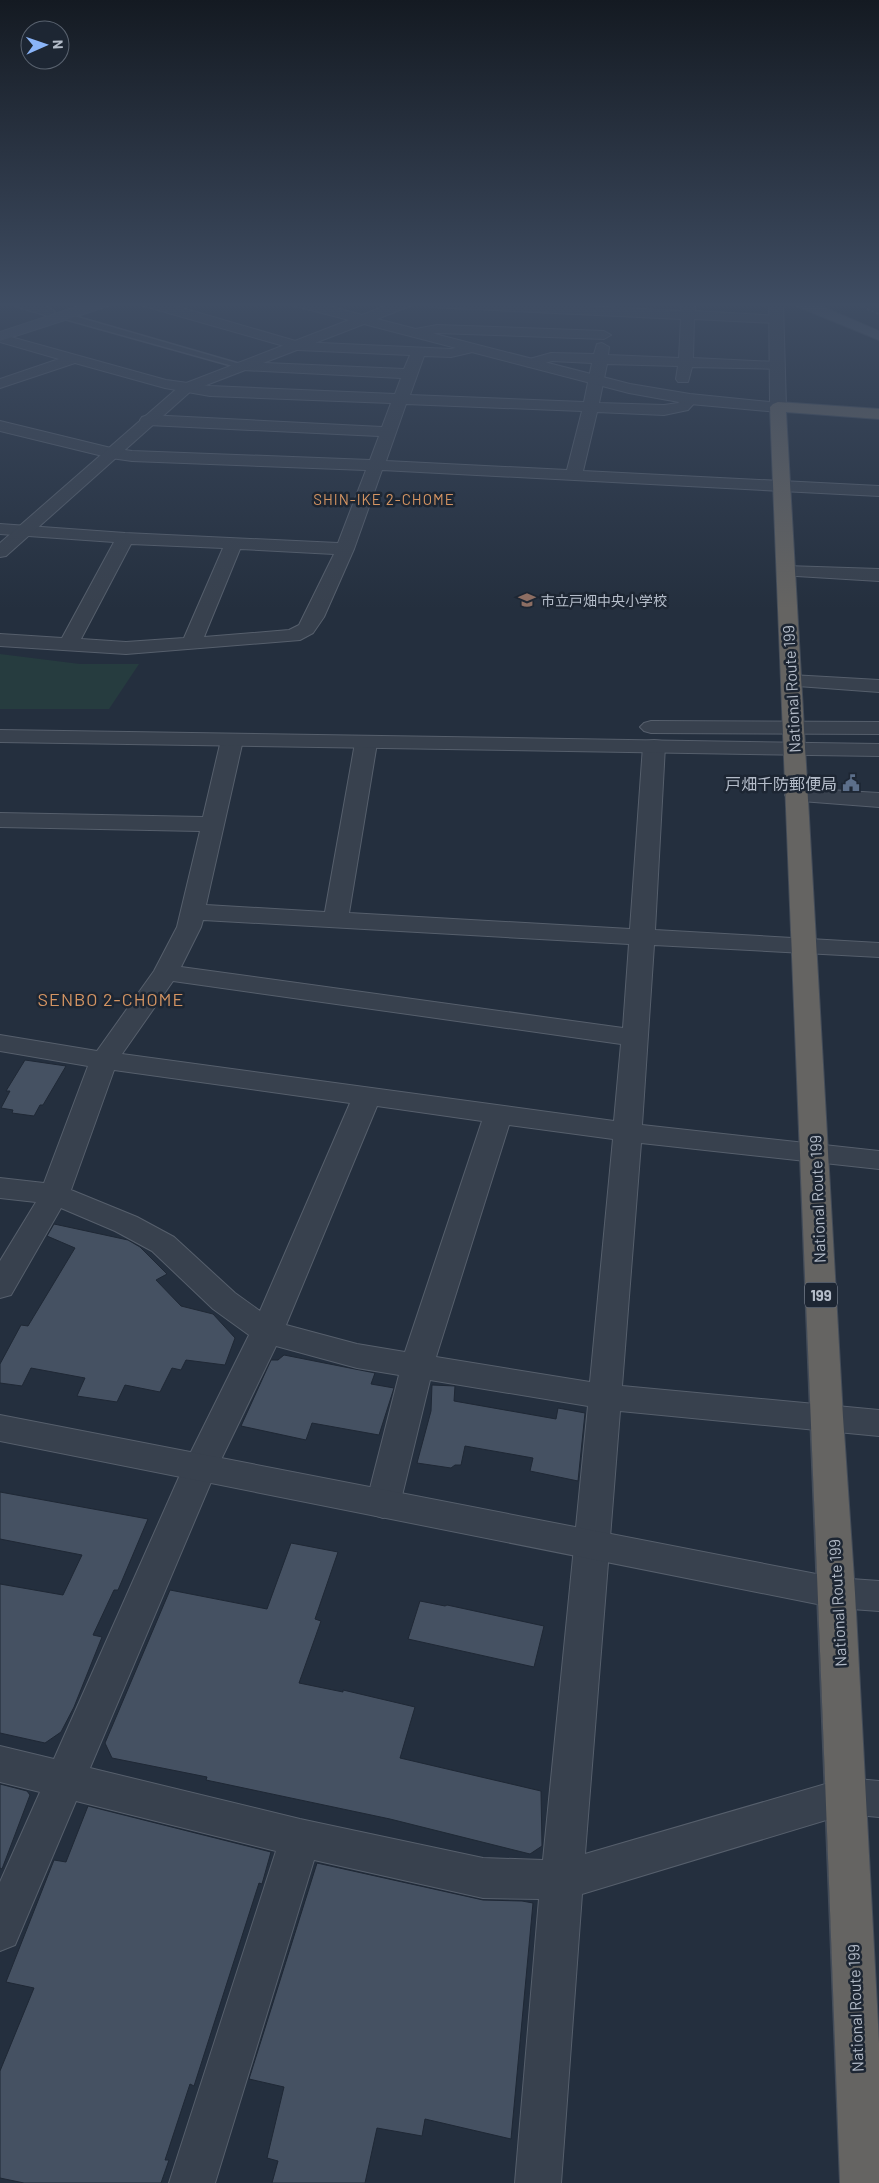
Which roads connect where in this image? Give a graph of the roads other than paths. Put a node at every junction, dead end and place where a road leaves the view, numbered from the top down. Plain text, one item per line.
1 (166, 405) edge
2 (398, 405) edge
3 (539, 405) edge
4 (683, 405) edge
5 (756, 405) edge
6 (590, 407) junction
7 (778, 407) junction
8 (879, 407) edge
9 (822, 409) junction
10 (879, 414) edge
11 (148, 420) junction
12 (0, 426) edge
13 (388, 432) junction
14 (111, 453) junction
15 (376, 465) junction
16 (574, 475) junction
17 (782, 486) junction
18 (879, 491) edge
19 (0, 529) edge
20 (23, 532) junction
21 (125, 538) junction
22 (234, 543) junction
23 (345, 549) junction
24 (0, 552) edge
25 (786, 571) junction
26 (879, 575) edge
27 (0, 640) edge
28 (191, 644) junction
29 (68, 645) junction
30 (791, 681) junction
31 (879, 686) edge
32 (0, 720) edge
33 (580, 726) dead end
34 (628, 727) dead end
35 (879, 728) edge
36 (0, 736) edge
37 (794, 739) junction
38 (232, 740) junction
39 (366, 744) junction
40 (654, 746) junction
41 (879, 750) edge
42 (796, 795) junction
43 (879, 800) edge
44 (0, 820) edge
45 (213, 824) junction
46 (192, 912) junction
47 (336, 920) junction
48 (644, 936) junction
49 (805, 945) junction
50 (879, 950) edge
51 (166, 972) junction
52 (635, 1038) junction
53 (0, 1043) edge
54 (104, 1060) junction
55 (367, 1096) junction
56 (498, 1114) junction
57 (627, 1132) junction
58 (815, 1154) junction
59 (879, 1160) edge
60 (0, 1188) edge
61 (55, 1194) junction
62 (0, 1287) edge
63 (267, 1332) junction
64 (417, 1366) junction
65 (605, 1396) junction
66 (826, 1417) junction
67 (879, 1422) edge
68 (0, 1428) edge
69 (200, 1468) junction
70 (383, 1504) junction
71 (592, 1545) junction
72 (837, 1593) junction
73 (879, 1596) edge
74 (0, 1764) edge
75 (64, 1779) junction
76 (862, 1798) edge
77 (300, 1838) junction
78 (562, 1880) junction
79 (0, 1930) edge
80 (192, 2183) edge
81 (538, 2183) edge
82 (863, 2183) edge

1 - 11 street
2 - 13 street
3 - 6 street
4 - 6 street
5 - 7 street
6 - 16 street
7 - 9 highway
7 - 17 highway, National Route 199 / 199
8 - 9 highway
9 - 10 highway
11 - 13 street
11 - 14 street
12 - 14 street
13 - 15 street
14 - 15 street
14 - 20 street
15 - 16 street
15 - 23 street
16 - 17 street
17 - 18 street
17 - 25 highway, National Route 199 / 199
19 - 20 street
20 - 21 street
20 - 24 street
21 - 22 street
21 - 29 street
22 - 23 street
22 - 28 street
23 - 28 street
25 - 26 street
25 - 30 highway, National Route 199 / 199
27 - 29 street
28 - 29 street
30 - 31 street
30 - 37 highway, National Route 199 / 199
32 - 33 street
34 - 37 street
35 - 37 street
36 - 38 street
37 - 40 street
37 - 41 street
37 - 42 highway, National Route 199 / 199
38 - 39 street
38 - 45 street
39 - 40 street
39 - 47 street
40 - 48 street
42 - 43 street
42 - 49 highway, National Route 199 / 199
44 - 45 street
45 - 46 street
46 - 47 street
46 - 51 street
47 - 48 street
48 - 49 street
48 - 52 street
49 - 50 street
49 - 58 highway, National Route 199 / 199
51 - 52 street
51 - 54 street
52 - 57 street
53 - 54 street
54 - 55 street
54 - 61 street
55 - 56 street
55 - 63 street
56 - 57 street
56 - 64 street
57 - 58 street
57 - 65 street
58 - 59 street
58 - 66 highway, National Route 199 / 199
60 - 61 street
61 - 62 street
61 - 63 street
63 - 64 street
63 - 69 street
64 - 65 street
64 - 70 street
65 - 66 street
65 - 71 street
66 - 67 street
66 - 72 highway, National Route 199 / 199
68 - 69 street
69 - 70 street
69 - 75 street
70 - 71 street
71 - 72 street
71 - 78 street
72 - 73 street
72 - 76 highway, National Route 199 / 199
74 - 75 street
75 - 77 street
75 - 79 street
76 - 78 street
76 - 82 highway, National Route 199 / 199
77 - 78 street
77 - 80 street
78 - 81 street

